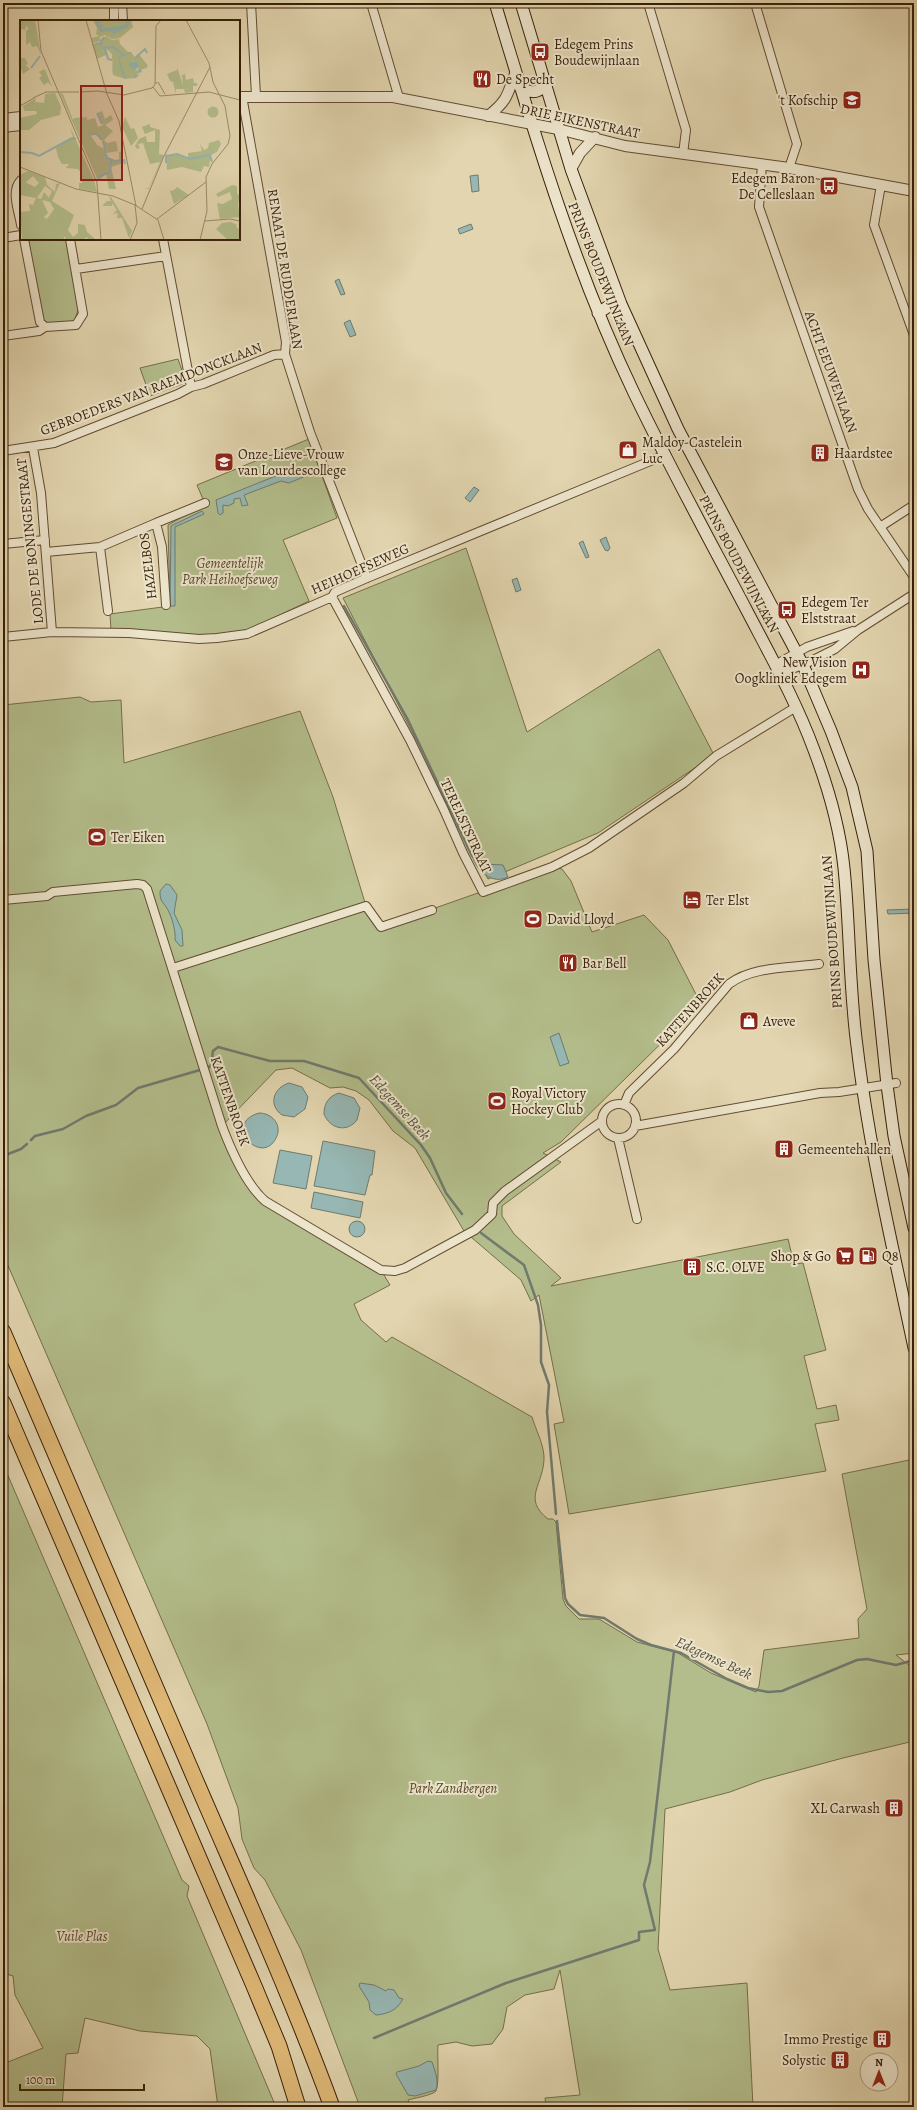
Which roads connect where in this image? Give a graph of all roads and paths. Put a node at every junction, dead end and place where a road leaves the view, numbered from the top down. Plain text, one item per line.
1 (114, 3) edge
2 (122, 3) edge
3 (251, 3) edge
4 (371, 3) edge
5 (495, 3) edge
6 (521, 3) edge
7 (648, 3) edge
8 (755, 3) edge
9 (114, 20) edge
10 (123, 20) edge
11 (516, 74) junction
12 (544, 80) junction
13 (520, 87) junction
14 (241, 96) edge
15 (256, 96) junction
16 (399, 98) junction
17 (488, 116) junction
18 (20, 117) edge
19 (3, 119) edge
20 (532, 124) junction
21 (20, 125) edge
22 (3, 127) edge
23 (558, 129) junction
24 (595, 138) junction
25 (683, 154) junction
26 (762, 164) junction
27 (789, 168) junction
28 (570, 169) junction
29 (20, 181) edge
30 (881, 185) junction
31 (914, 191) edge
32 (20, 220) edge
33 (20, 235) edge
34 (3, 238) edge
35 (24, 240) edge
36 (70, 240) edge
37 (163, 240) edge
38 (166, 256) junction
39 (76, 269) junction
40 (621, 304) junction
41 (598, 313) junction
42 (45, 328) junction
43 (914, 335) edge
44 (3, 336) edge
45 (285, 354) junction
46 (191, 387) junction
47 (33, 448) junction
48 (3, 451) edge
49 (665, 455) junction
50 (205, 503) dead end
51 (914, 505) edge
52 (156, 523) junction
53 (880, 527) junction
54 (45, 540) junction
55 (3, 544) edge
56 (100, 547) junction
57 (46, 552) junction
58 (914, 577) edge
59 (367, 578) junction
60 (914, 594) edge
61 (332, 597) junction
62 (166, 605) dead end
63 (108, 611) dead end
64 (858, 630) junction
65 (52, 632) junction
66 (3, 637) edge
67 (796, 652) junction
68 (803, 665) junction
69 (778, 669) junction
70 (796, 707) junction
71 (3, 900) edge
72 (432, 910) dead end
73 (819, 964) dead end
74 (173, 968) junction
75 (891, 1084) junction
76 (858, 1089) junction
77 (624, 1105) junction
78 (602, 1120) junction
79 (635, 1126) junction
80 (618, 1138) junction
81 (637, 1219) dead end
82 (914, 1228) edge
83 (3, 1332) edge
84 (914, 1348) edge
85 (3, 1403) edge
86 (298, 2107) edge
87 (332, 2107) edge

1 - 9 street
2 - 10 street
3 - 15 street
4 - 16 street
5 - 11 main road, PRINS BOUDEWIJNLAAN
6 - 12 main road, PRINS BOUDEWIJNLAAN
7 - 25 street
8 - 27 street
11 - 13 main road, PRINS BOUDEWIJNLAAN
11 - 17 street
12 - 13 main road
12 - 23 main road, PRINS BOUDEWIJNLAAN
13 - 20 main road, PRINS BOUDEWIJNLAAN
14 - 15 street, DRIE EIKENSTRAAT
14 - 45 street, RENAAT DE RUDDERLAAN
15 - 16 street, DRIE EIKENSTRAAT
16 - 17 street, DRIE EIKENSTRAAT
17 - 20 street, DRIE EIKENSTRAAT
18 - 19 street
20 - 23 street, DRIE EIKENSTRAAT
20 - 41 main road, PRINS BOUDEWIJNLAAN
21 - 22 street
23 - 24 street, DRIE EIKENSTRAAT
23 - 28 main road, PRINS BOUDEWIJNLAAN
24 - 25 street, DRIE EIKENSTRAAT
24 - 28 street
25 - 26 street, DRIE EIKENSTRAAT
26 - 27 street, DRIE EIKENSTRAAT
26 - 53 street, ACHT EEUWENLAAN
27 - 30 street, DRIE EIKENSTRAAT
28 - 40 main road, PRINS BOUDEWIJNLAAN
29 - 32 street
30 - 31 street, DRIE EIKENSTRAAT
30 - 43 street
33 - 34 street
35 - 42 street
36 - 39 street
37 - 38 street
38 - 39 street
38 - 46 street
39 - 42 street
40 - 41 main road
40 - 67 main road, PRINS BOUDEWIJNLAAN
41 - 49 main road, PRINS BOUDEWIJNLAAN
42 - 44 street
45 - 46 street, GEBROEDERS VAN RAEMDONCKLAAN
45 - 59 street, RENAAT DE RUDDERLAAN
46 - 47 street, GEBROEDERS VAN RAEMDONCKLAAN
47 - 48 street, GEBROEDERS VAN RAEMDONCKLAAN
47 - 54 street, LODE DE BONINGESTRAAT
49 - 59 street, HEIHOEFSEWEG
49 - 69 main road, PRINS BOUDEWIJNLAAN
50 - 52 street, HAZELBOS
51 - 53 street
52 - 56 street, HAZELBOS
52 - 62 street, HAZELBOS
53 - 58 street, ACHT EEUWENLAAN
54 - 55 street
54 - 57 street, LODE DE BONINGESTRAAT
56 - 57 street, HAZELBOS
56 - 63 street
57 - 65 street, LODE DE BONINGESTRAAT
59 - 61 street, HEIHOEFSEWEG
60 - 64 street
61 - 65 street, HEIHOEFSEWEG
61 - 70 street, TERELSTSTRAAT
64 - 67 street
64 - 68 street
65 - 66 street, HEIHOEFSEWEG
67 - 68 main road, PRINS BOUDEWIJNLAAN
67 - 69 street
68 - 69 street
68 - 75 main road, PRINS BOUDEWIJNLAAN
69 - 70 main road, PRINS BOUDEWIJNLAAN
70 - 76 main road, PRINS BOUDEWIJNLAAN
71 - 74 street, KATTENBROEK
72 - 74 street
73 - 77 street, KATTENBROEK
74 - 78 street, KATTENBROEK
75 - 76 street
75 - 82 main road, PRINS BOUDEWIJNLAAN
76 - 79 street
76 - 84 main road, PRINS BOUDEWIJNLAAN
77 - 78 street, KATTENBROEK
77 - 79 street
78 - 80 street
79 - 80 street
80 - 81 street
83 - 87 highway
85 - 86 highway

